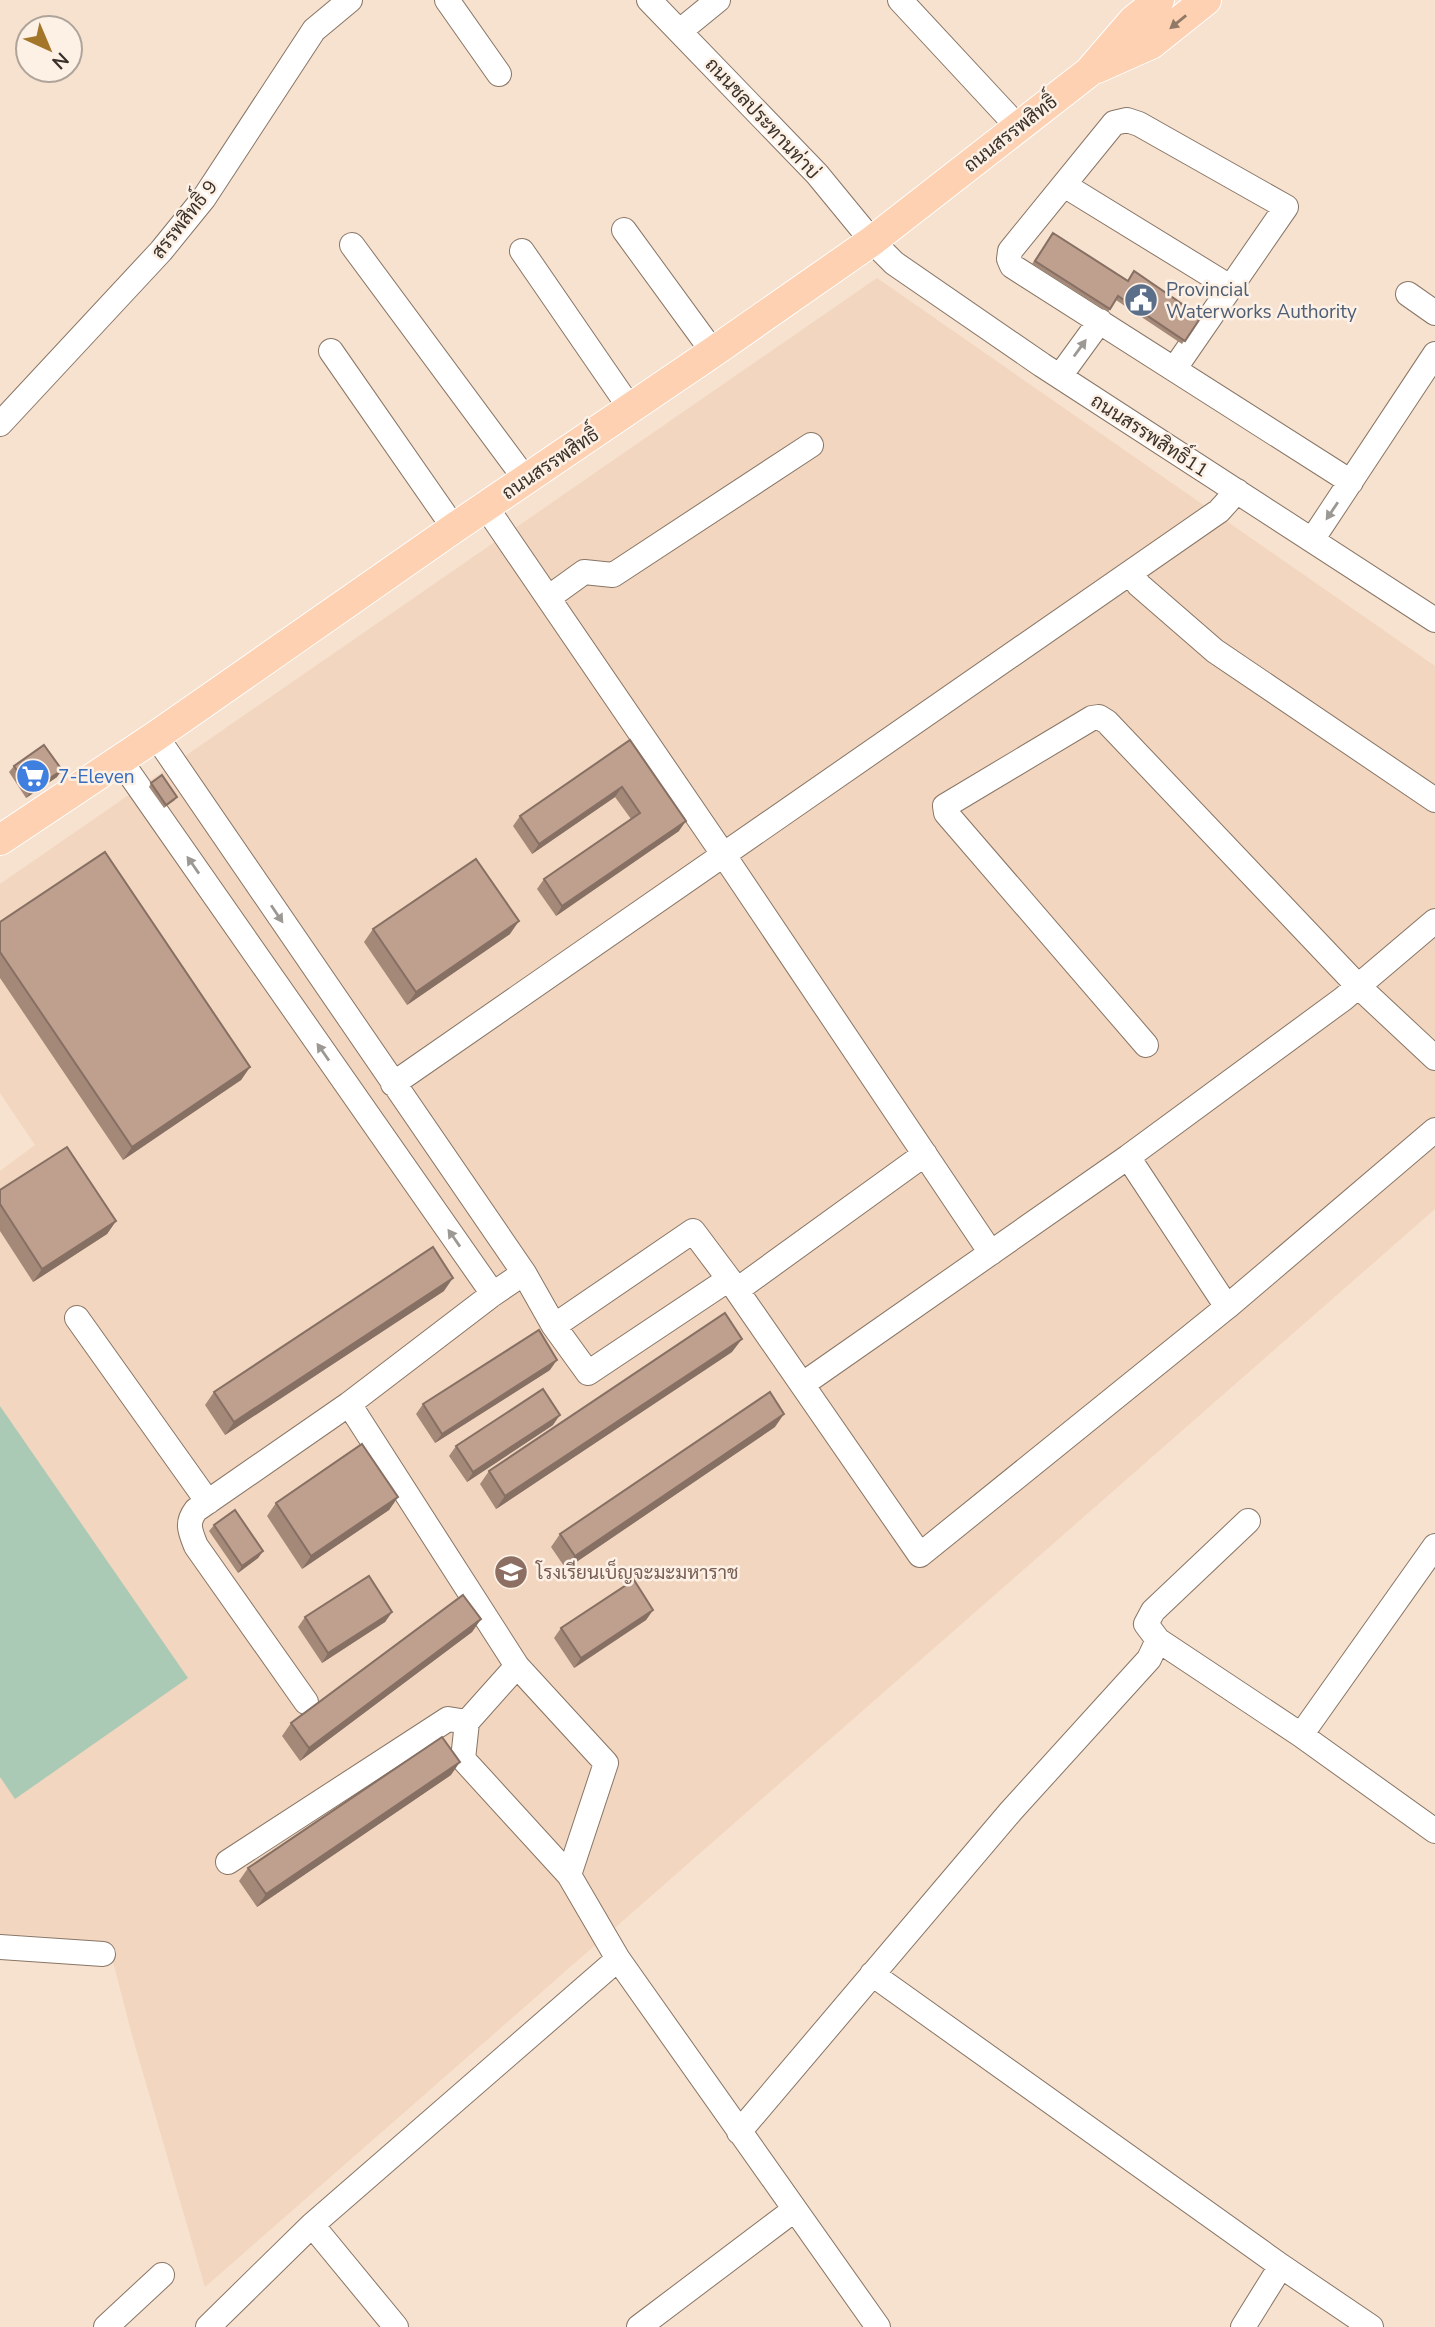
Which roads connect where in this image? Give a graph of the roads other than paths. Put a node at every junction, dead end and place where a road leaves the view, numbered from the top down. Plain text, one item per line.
1 (350, 0) edge
2 (447, 0) edge
3 (649, 0) edge
4 (718, 0) edge
5 (900, 0) edge
6 (1159, 0) edge
7 (1206, 0) edge
8 (680, 32) junction
9 (1142, 32) junction
10 (499, 74) dead end
11 (1018, 127) junction
12 (1064, 185) junction
13 (624, 230) dead end
14 (872, 241) junction
15 (352, 245) dead end
16 (522, 251) dead end
17 (1230, 287) junction
18 (1408, 294) dead end
19 (1435, 313) edge
20 (1100, 321) junction
21 (331, 351) dead end
22 (713, 352) junction
23 (1435, 354) edge
24 (1174, 368) junction
25 (1060, 376) junction
26 (630, 408) junction
27 (0, 424) edge
28 (811, 445) dead end
29 (526, 480) junction
30 (1351, 482) junction
31 (1237, 491) junction
32 (486, 507) junction
33 (454, 528) junction
34 (1312, 540) junction
35 (1131, 573) junction
36 (548, 598) junction
37 (1435, 620) edge
38 (156, 736) junction
39 (120, 760) junction
40 (1435, 800) edge
41 (0, 840) edge
42 (723, 854) junction
43 (1435, 921) edge
44 (1359, 986) junction
45 (1146, 1045) dead end
46 (1435, 1058) edge
47 (393, 1084) junction
48 (1435, 1130) edge
49 (925, 1154) junction
50 (1128, 1157) junction
51 (991, 1253) junction
52 (524, 1273) junction
53 (733, 1284) junction
54 (493, 1294) junction
55 (1227, 1307) junction
56 (77, 1318) dead end
57 (554, 1326) junction
58 (803, 1384) junction
59 (349, 1404) junction
60 (208, 1502) junction
61 (1248, 1521) dead end
62 (1435, 1546) edge
63 (1158, 1640) junction
64 (517, 1666) junction
65 (306, 1702) dead end
66 (467, 1722) junction
67 (1301, 1735) junction
68 (1435, 1831) edge
69 (228, 1862) dead end
70 (569, 1875) junction
71 (0, 1947) edge
72 (103, 1954) dead end
73 (618, 1959) junction
74 (872, 1974) junction
75 (739, 2132) junction
76 (794, 2210) junction
77 (312, 2225) junction
78 (1281, 2266) junction
79 (162, 2276) dead end
80 (106, 2327) edge
81 (208, 2327) edge
82 (396, 2327) edge
83 (639, 2327) edge
84 (878, 2327) edge
85 (1243, 2327) edge
86 (1371, 2327) edge

1 - 27 street, สรรพสิทธิ์ 9
2 - 10 street
3 - 8 street, ถนนชลประทานท่าบ่
4 - 8 street
5 - 11 street
6 - 9 main road, ถนนสรรพสิทธิ์
7 -> 9 main road, ถนนสรรพสิทธิ์
8 - 14 street, ถนนชลประทานท่าบ่
9 - 11 main road, ถนนสรรพสิทธิ์
11 - 14 main road, ถนนสรรพสิทธิ์
12 - 17 street
12 - 17 street
12 - 20 street
13 - 22 street
14 - 22 main road, ถนนสรรพสิทธิ์
14 - 25 street, ถนนสรรพสิทธิ์11
15 - 29 street
16 - 26 street
17 - 24 street
18 - 19 street
20 - 24 street
25 -> 20 street
21 - 33 street
22 - 26 main road, ถนนสรรพสิทธิ์
23 - 30 street
24 - 30 street
25 - 31 street, ถนนสรรพสิทธิ์11
26 - 29 main road, ถนนสรรพสิทธิ์
28 - 36 street
29 - 32 main road, ถนนสรรพสิทธิ์
30 -> 34 street
31 - 34 street, ถนนสรรพสิทธิ์11
31 - 35 street
32 - 33 main road, ถนนสรรพสิทธิ์
32 - 36 street
33 - 38 main road, ถนนสรรพสิทธิ์
34 - 37 street, ถนนสรรพสิทธิ์11
35 - 40 street
35 - 42 street
36 - 42 street
38 - 39 main road, ถนนสรรพสิทธิ์
38 -> 47 street
39 - 41 main road, ถนนสรรพสิทธิ์
54 -> 39 street
42 - 47 street
42 - 49 street
43 - 44 street
44 - 45 street
44 - 46 street
44 - 50 street
47 - 52 street
48 - 55 street
49 - 51 street
49 - 53 street
50 - 51 street
50 - 55 street
51 - 58 street
52 - 54 street
52 - 57 street
53 - 57 street
53 - 57 street
53 - 58 street
54 - 59 street
55 - 58 street
56 - 60 street
59 - 60 street
59 - 64 street
60 - 65 street
61 - 63 street
62 - 67 street
63 - 67 street
63 - 74 street
64 - 66 street
64 - 70 street
66 - 69 street
66 - 70 street
67 - 68 street
70 - 73 street
71 - 72 street
73 - 75 street
73 - 77 street
74 - 75 street
74 - 78 street
75 - 76 street
76 - 83 street
76 - 84 street
77 - 81 street
77 - 82 street
78 - 85 street
78 - 86 street
79 - 80 street

